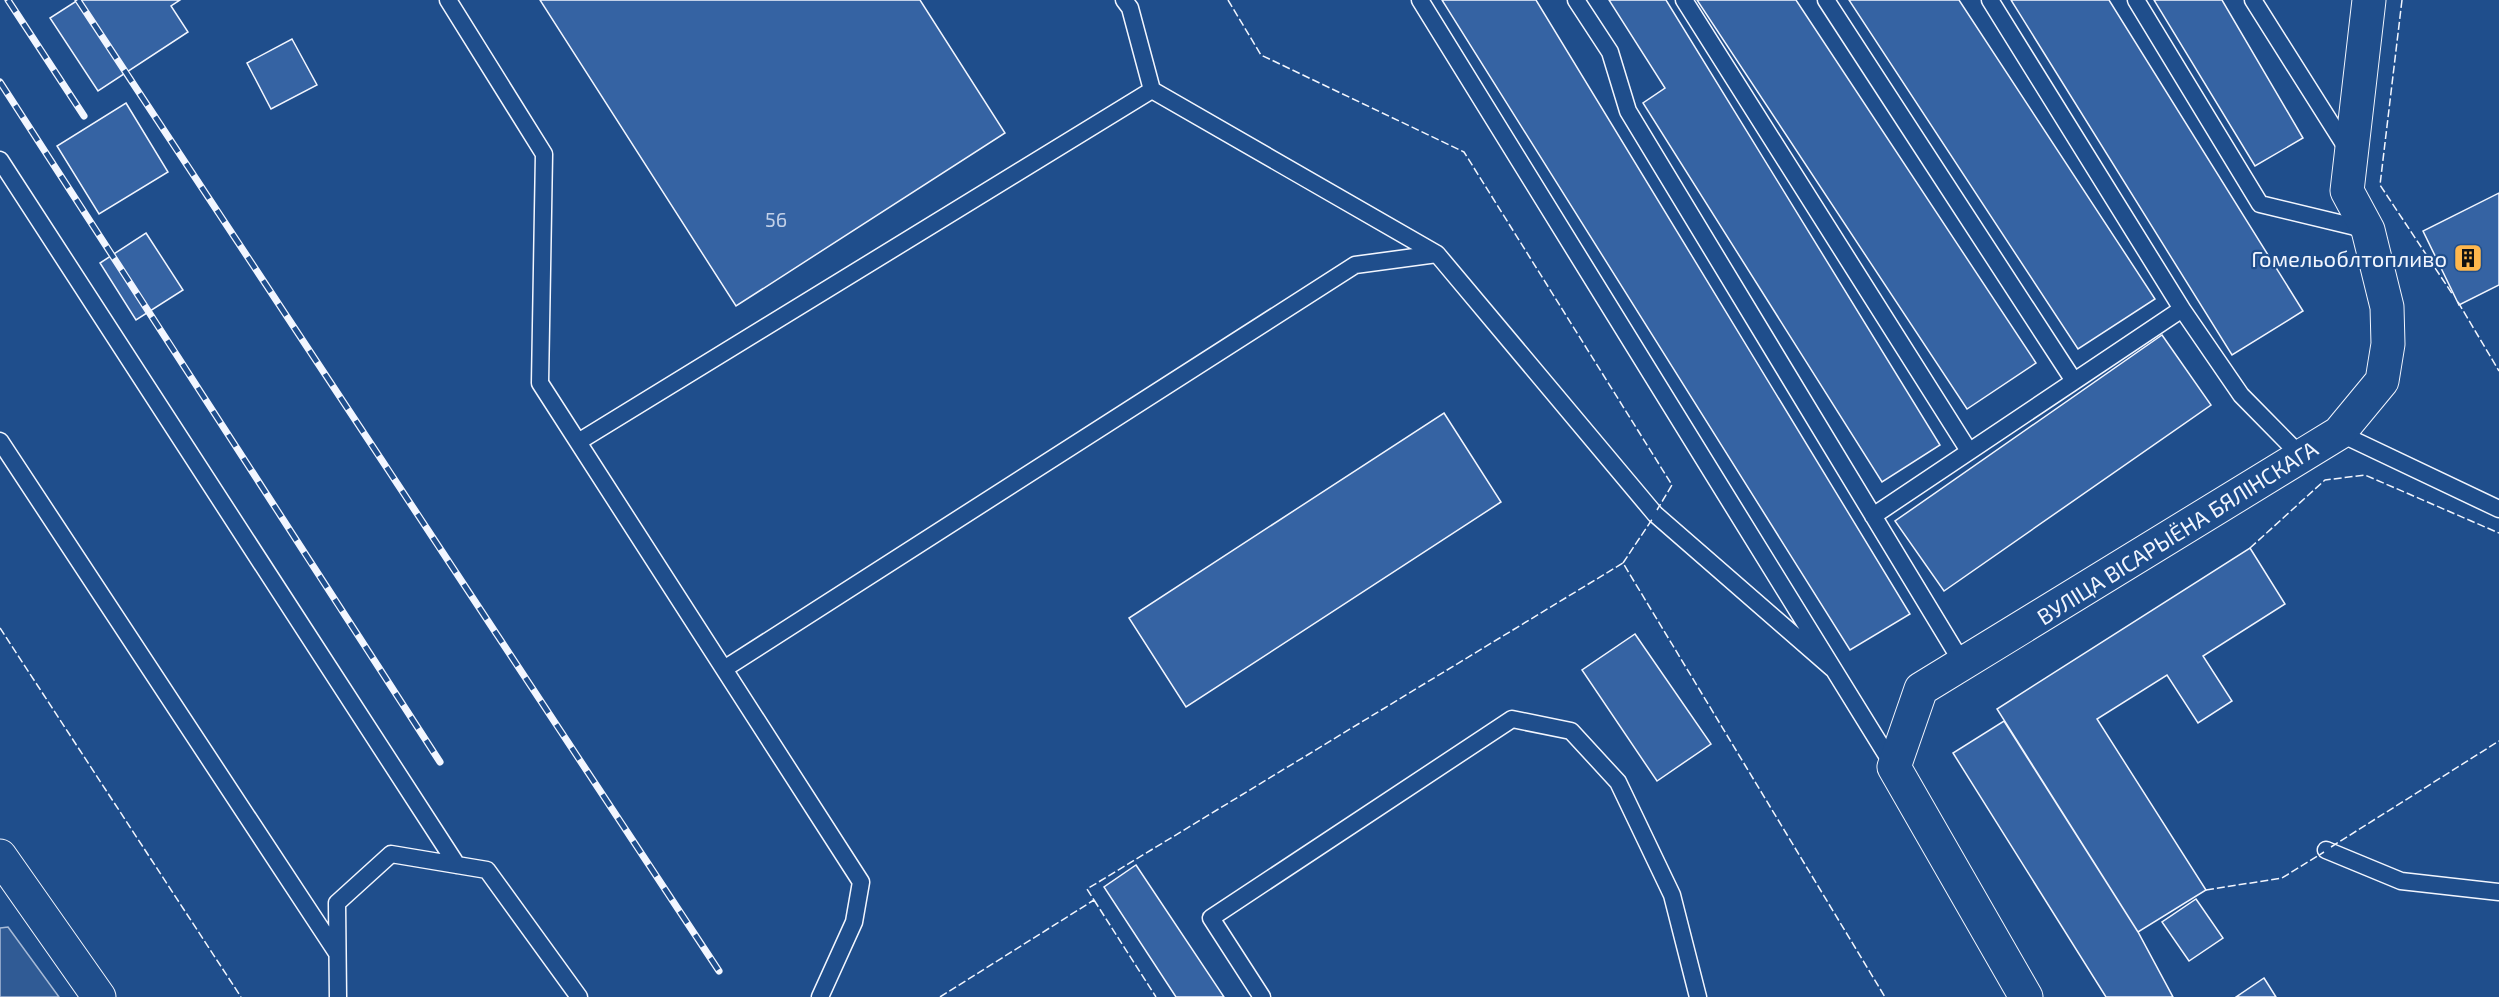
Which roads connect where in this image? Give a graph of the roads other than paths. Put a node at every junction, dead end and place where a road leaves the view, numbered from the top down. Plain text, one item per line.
1 (448, 0) edge
2 (1124, 0) edge
3 (1420, 0) edge
4 (1576, 0) edge
5 (1684, 0) edge
6 (1826, 0) edge
7 (1990, 0) edge
8 (2136, 0) edge
9 (2253, 0) edge
10 (2369, 0) edge
11 (1152, 90) junction
12 (2351, 155) junction
13 (0, 160) edge
14 (2368, 230) junction
15 (1437, 254) junction
16 (2182, 309) junction
17 (2074, 381) junction
18 (2339, 433) junction
19 (0, 441) edge
20 (578, 442) junction
21 (1969, 451) junction
22 (2301, 456) junction
23 (2499, 509) edge
24 (1873, 516) junction
25 (1963, 664) junction
26 (724, 669) junction
27 (1833, 669) junction
28 (1894, 767) junction
29 (2326, 850) dead end
30 (0, 856) edge
31 (457, 865) junction
32 (2499, 892) edge
33 (337, 953) junction
34 (99, 997) edge
35 (338, 997) edge
36 (579, 997) edge
37 (820, 997) edge
38 (1263, 997) edge
39 (1698, 997) edge
40 (2026, 997) edge

1 - 20 lane
2 - 11 lane
3 - 27 lane
4 - 24 lane
5 - 21 lane
6 - 17 lane
7 - 16 lane
8 - 14 lane
9 - 12 lane
10 - 12 street, ВУЛІЦА ВІСАРЫЁНА БЯЛІНСКАГА
11 - 15 lane
11 - 20 lane
12 - 14 street, ВУЛІЦА ВІСАРЫЁНА БЯЛІНСКАГА
13 - 31 lane
14 - 18 street, ВУЛІЦА ВІСАРЫЁНА БЯЛІНСКАГА
15 - 26 lane
15 - 27 lane
16 - 17 lane
16 - 22 lane
17 - 21 lane
18 - 22 street, ВУЛІЦА ВІСАРЫЁНА БЯЛІНСКАГА
18 - 23 lane
19 - 33 lane
20 - 26 lane
21 - 24 lane
22 - 25 street, ВУЛІЦА ВІСАРЫЁНА БЯЛІНСКАГА
24 - 25 lane
25 - 28 street, ВУЛІЦА ВІСАРЫЁНА БЯЛІНСКАГА
26 - 37 lane
27 - 28 lane
28 - 40 street
29 - 32 lane
30 - 34 street
31 - 33 lane
31 - 36 lane
33 - 35 lane
38 - 39 lane

